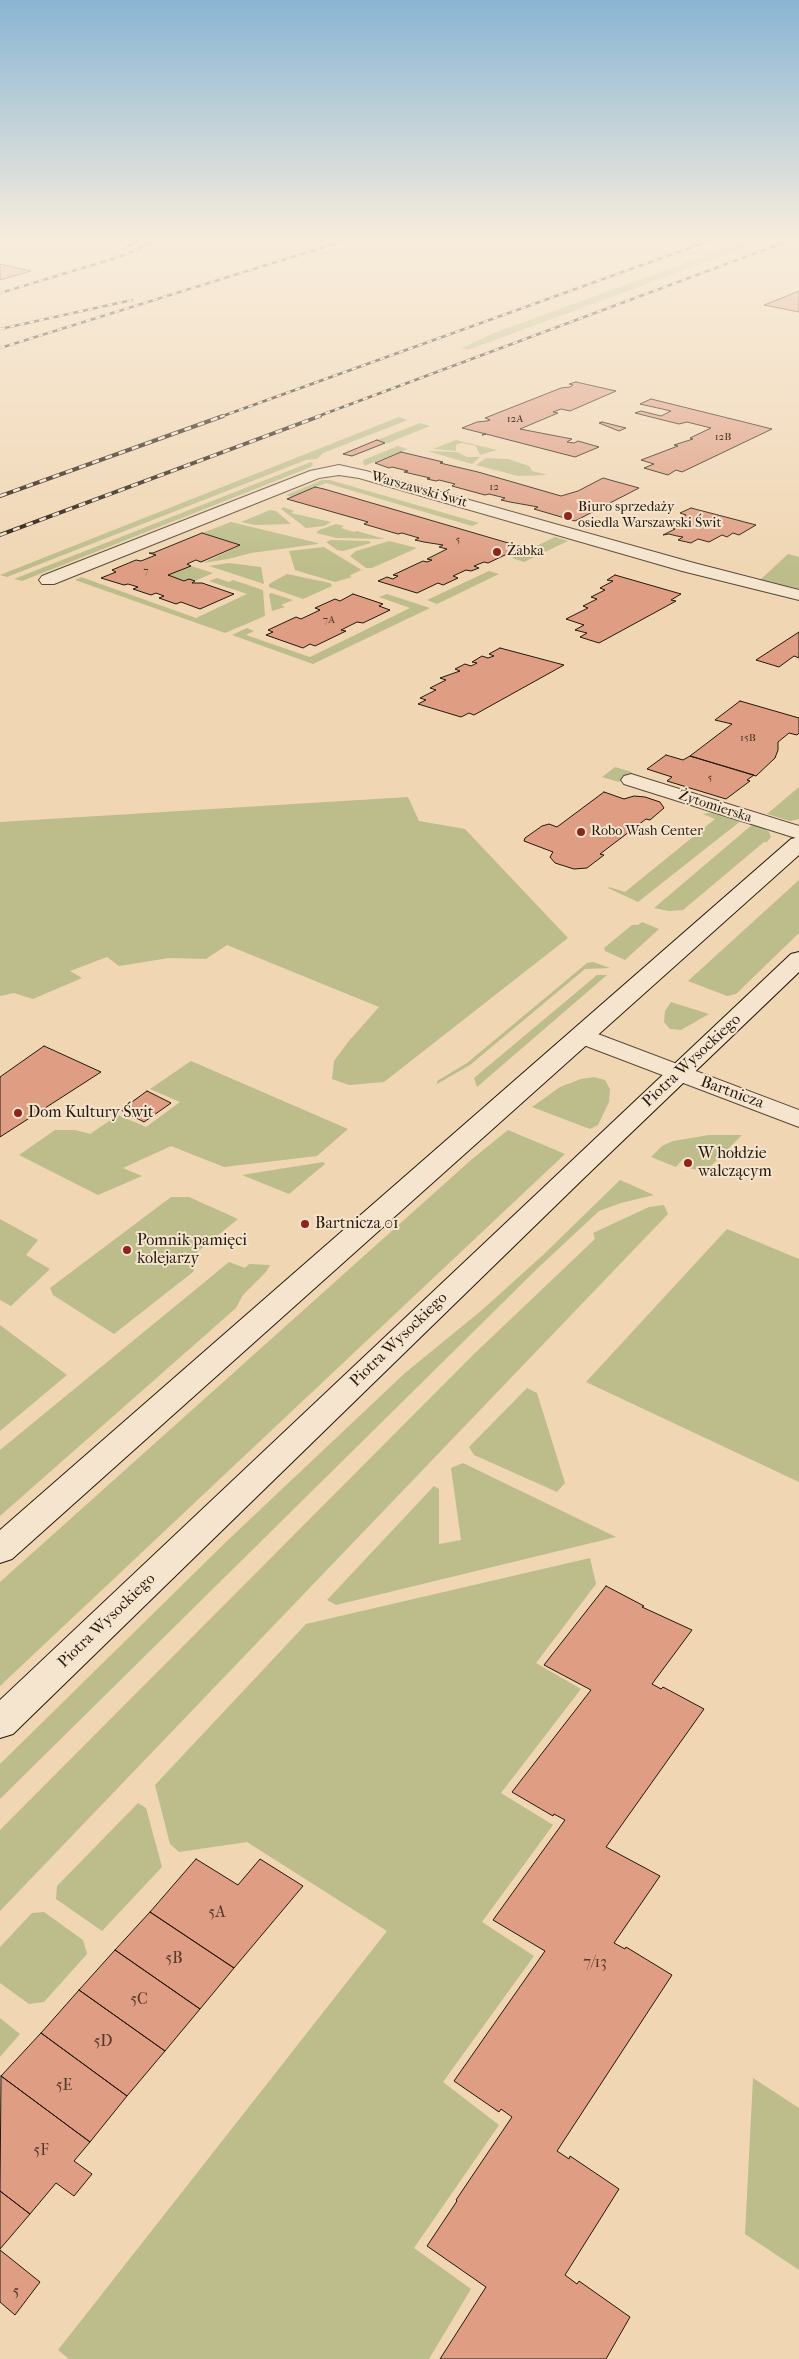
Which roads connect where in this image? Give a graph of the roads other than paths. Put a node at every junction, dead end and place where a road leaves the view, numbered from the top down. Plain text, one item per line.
1 (48, 580) dead end
2 (799, 595) edge
3 (631, 780) dead end
4 (799, 833) edge
5 (799, 844) edge
6 (799, 959) edge
7 (582, 1036) junction
8 (679, 1074) junction
9 (799, 1119) edge
10 (0, 1550) edge
11 (0, 1723) edge

1 - 2 main road, Warszawski Świt
3 - 4 main road, Żytomierska
5 - 7 main road
6 - 8 main road, Piotra Wysockiego
7 - 8 main road, Bartnicza
7 - 10 main road
8 - 9 main road, Bartnicza
8 - 11 main road, Piotra Wysockiego

